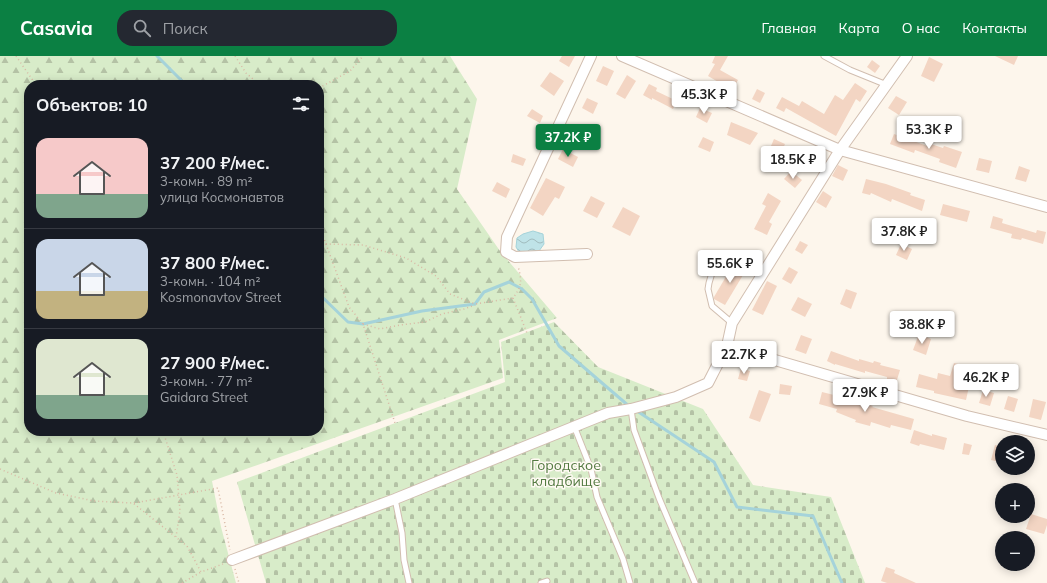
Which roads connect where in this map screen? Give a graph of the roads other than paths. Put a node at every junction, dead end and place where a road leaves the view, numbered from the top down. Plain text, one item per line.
1 (591, 56) edge
2 (622, 56) edge
3 (824, 56) edge
4 (907, 56) edge
5 (887, 85) junction
6 (840, 150) junction
7 (1047, 207) edge
8 (587, 254) dead end
9 (716, 259) dead end
10 (732, 323) junction
11 (727, 346) junction
12 (631, 409) junction
13 (574, 426) junction
14 (1047, 435) edge
15 (395, 499) junction
16 (232, 560) road end
17 (547, 581) dead end
18 (409, 583) edge
19 (541, 583) edge
20 (630, 583) edge
21 (696, 583) edge

1 - 8 street
2 - 6 street
3 - 5 lane
4 - 5 street
5 - 6 street
6 - 7 street
6 - 10 street
9 - 10 lane
10 - 11 street
11 - 12 street
11 - 14 street
12 - 13 street
12 - 21 lane
13 - 15 street
13 - 20 lane
15 - 16 street
15 - 18 lane
17 - 19 lane

